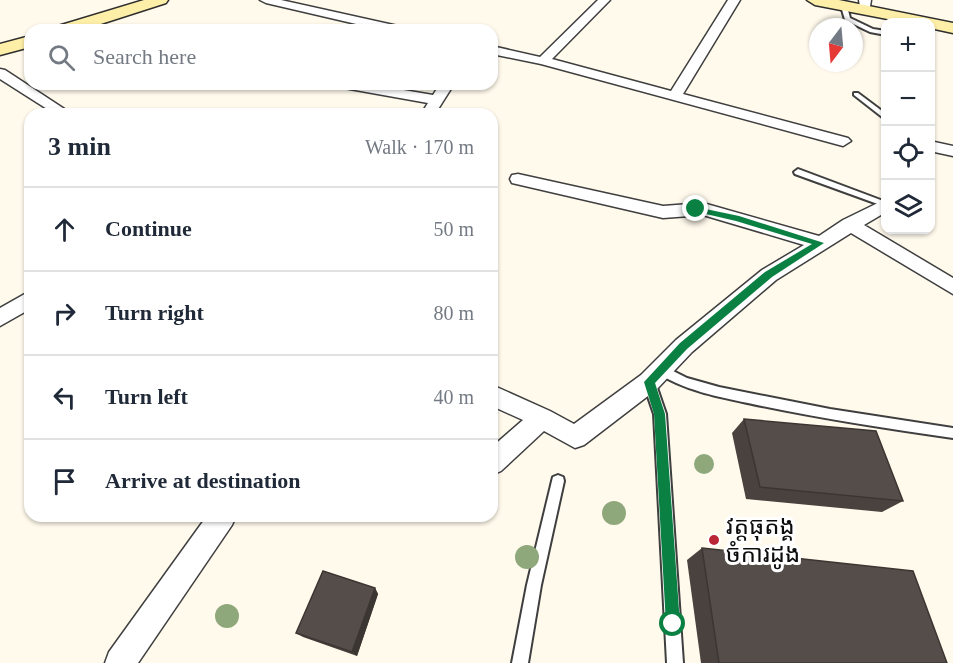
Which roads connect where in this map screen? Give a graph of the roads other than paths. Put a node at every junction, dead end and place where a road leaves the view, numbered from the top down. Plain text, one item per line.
1 (160, 0) edge
2 (266, 0) edge
3 (604, 0) edge
4 (734, 0) edge
5 (815, 0) edge
6 (865, 5) edge
7 (844, 6) junction
8 (912, 18) edge
9 (83, 24) edge
10 (372, 24) edge
11 (935, 25) edge
12 (953, 28) edge
13 (881, 32) edge
14 (24, 43) edge
15 (0, 50) edge
16 (498, 51) edge
17 (543, 61) junction
18 (0, 73) edge
19 (24, 88) edge
20 (27, 90) edge
21 (379, 90) edge
22 (443, 90) edge
23 (856, 94) dead end
24 (675, 96) junction
25 (437, 100) junction
26 (55, 108) edge
27 (432, 108) edge
28 (881, 115) edge
29 (843, 141) dead end
30 (935, 147) edge
31 (953, 151) edge
32 (798, 172) dead end
33 (518, 179) dead end
34 (881, 203) edge
35 (881, 206) edge
36 (849, 224) junction
37 (819, 243) junction
38 (953, 287) edge
39 (24, 303) edge
40 (0, 318) edge
41 (655, 376) junction
42 (498, 398) edge
43 (542, 418) junction
44 (953, 434) edge
45 (498, 458) edge
46 (558, 481) dead end
47 (219, 522) edge
48 (120, 663) edge
49 (520, 663) edge
50 (675, 663) edge

1 - 9 street
2 - 10 street
3 - 17 street
4 - 24 street
5 - 7 street
6 - 7 street
6 - 8 street
7 - 13 lane
11 - 12 street
14 - 15 street
16 - 17 street
17 - 24 street
18 - 19 street
20 - 26 street
21 - 25 street
22 - 25 street
23 - 28 lane
24 - 29 street
25 - 27 street
30 - 31 street
32 - 34 lane
33 - 37 street
35 - 36 street
36 - 37 street
36 - 38 street
37 - 41 street
39 - 40 street
41 - 43 street
41 - 44 lane
41 - 50 lane
42 - 43 street
43 - 45 street
46 - 49 lane
47 - 48 street

